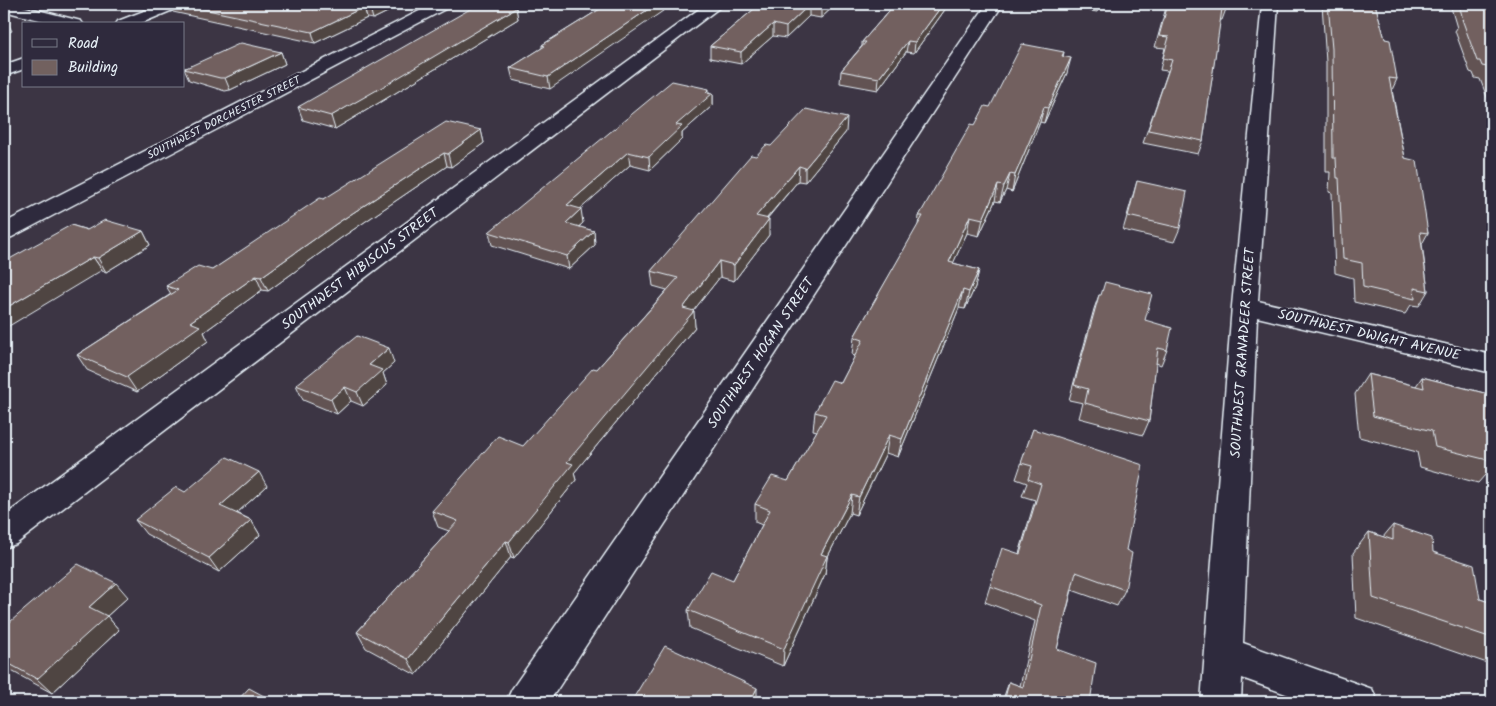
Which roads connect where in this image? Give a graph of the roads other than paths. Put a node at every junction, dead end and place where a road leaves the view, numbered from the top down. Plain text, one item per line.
1 (174, 4) edge
2 (444, 4) edge
3 (716, 4) edge
4 (995, 4) edge
5 (1270, 4) edge
6 (4, 6) edge
7 (67, 22) edge
8 (129, 22) edge
9 (22, 64) edge
10 (4, 71) edge
11 (4, 232) edge
12 (1245, 306) junction
13 (1492, 364) edge
14 (4, 534) edge
15 (1225, 654) junction
16 (526, 702) edge
17 (1221, 702) edge
18 (1358, 702) edge

1 - 8 street
2 - 11 street, SOUTHWEST DORCHESTER STREET
3 - 14 street, SOUTHWEST HIBISCUS STREET
4 - 16 street, SOUTHWEST HOGAN STREET
5 - 12 street, SOUTHWEST GRANADEER STREET
6 - 7 street
9 - 10 street
12 - 13 street, SOUTHWEST DWIGHT AVENUE
12 - 15 street, SOUTHWEST GRANADEER STREET
15 - 17 street, SOUTHWEST GRANADEER STREET
15 - 18 street

